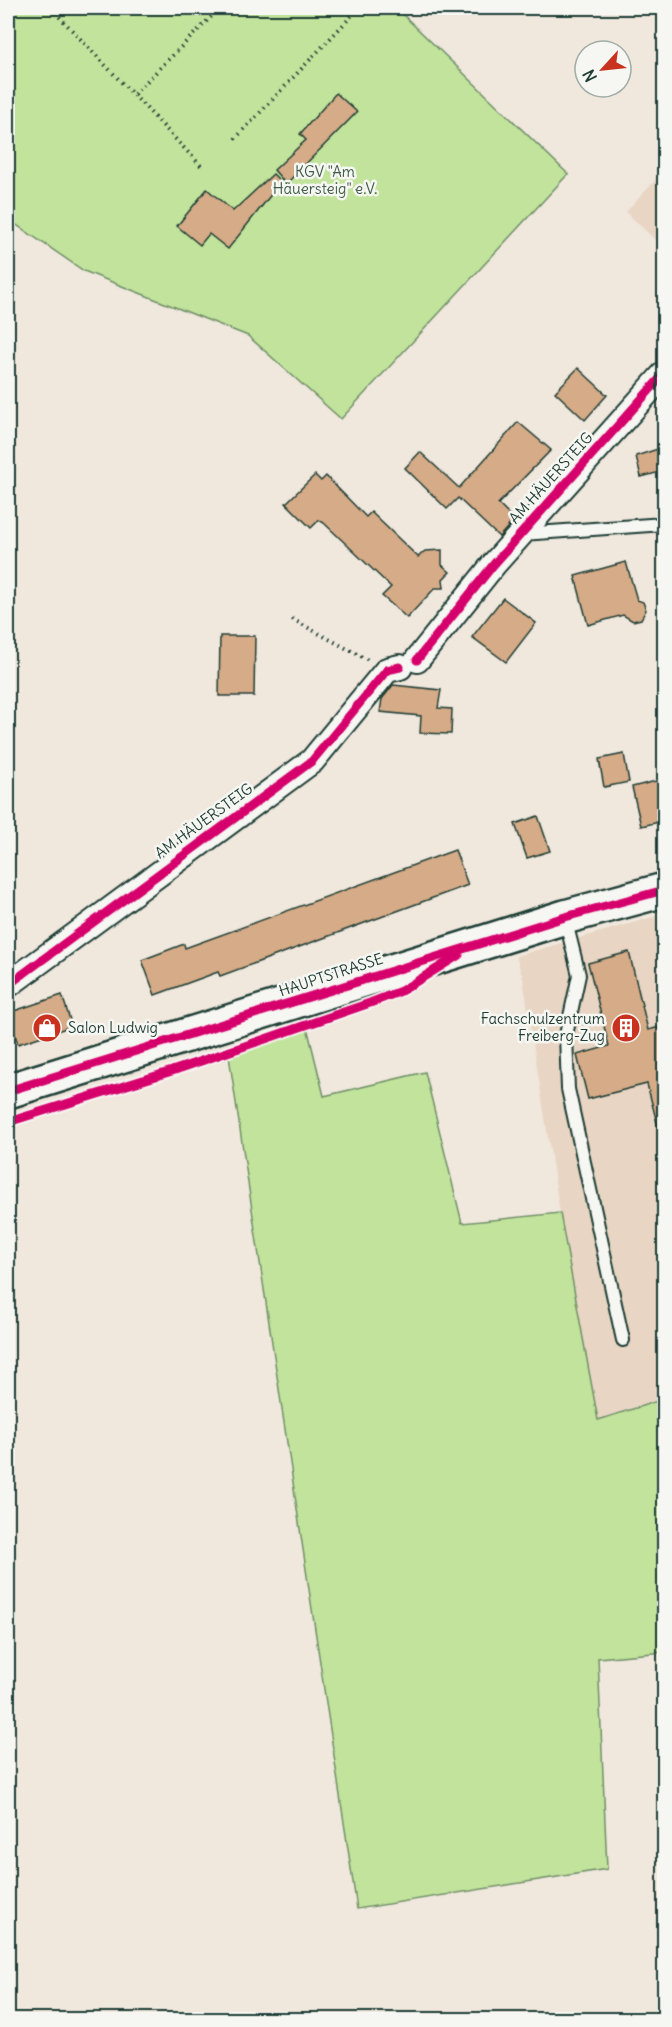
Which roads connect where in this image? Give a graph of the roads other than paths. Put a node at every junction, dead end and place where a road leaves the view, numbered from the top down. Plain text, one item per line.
1 (664, 374) edge
2 (664, 524) edge
3 (520, 535) junction
4 (664, 890) edge
5 (565, 916) junction
6 (8, 985) edge
7 (8, 1091) edge
8 (623, 1340) dead end

1 - 3 street, AM HÄUERSTEIG
2 - 3 lane
3 - 6 street, AM HÄUERSTEIG
4 - 5 street, HAUPTSTRASSE
5 - 7 street, HAUPTSTRASSE
5 - 8 lane

